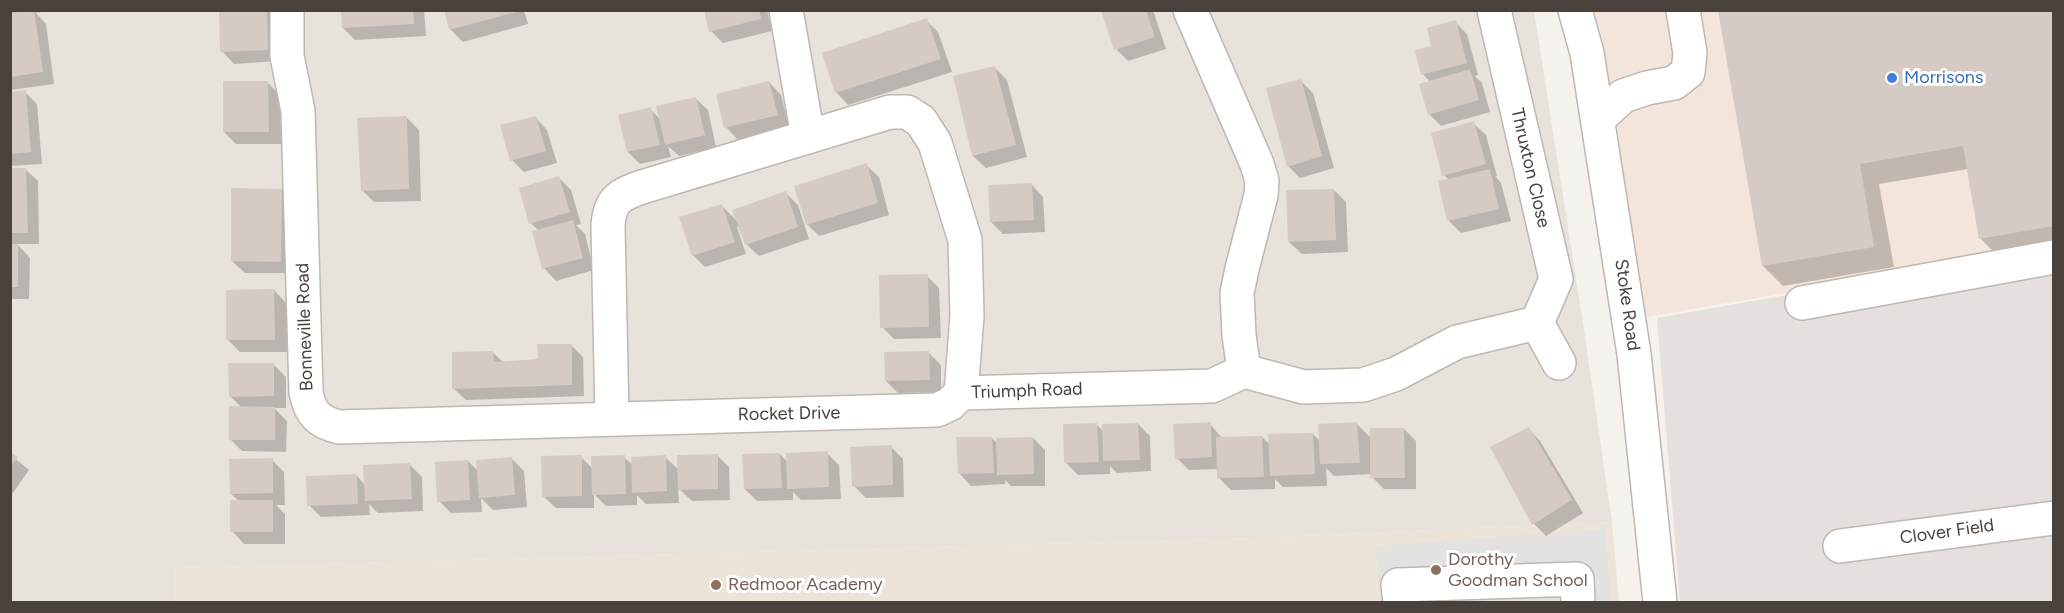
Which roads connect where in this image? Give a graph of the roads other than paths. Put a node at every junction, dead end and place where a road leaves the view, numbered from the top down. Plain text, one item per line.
1 (287, 10) edge
2 (786, 10) edge
3 (1190, 10) edge
4 (1494, 10) edge
5 (1575, 10) edge
6 (1683, 10) edge
7 (1598, 119) junction
8 (808, 137) junction
9 (2054, 257) edge
10 (1802, 303) dead end
11 (1536, 323) junction
12 (1559, 363) dead end
13 (1244, 371) junction
14 (961, 393) junction
15 (612, 418) junction
16 (2054, 518) edge
17 (1840, 546) dead end
18 (1400, 603) edge
19 (1578, 603) edge
20 (1660, 603) edge

1 - 15 street, Bonneville Road
2 - 8 street
3 - 13 street
4 - 11 street, Thruxton Close
5 - 7 street, Stoke Road
6 - 7 street
7 - 20 street, Stoke Road
8 - 14 street, Triumph Road
8 - 15 street, Triumph Road
9 - 10 street
11 - 12 street
11 - 13 street
13 - 14 street, Triumph Road
14 - 15 street, Rocket Drive
16 - 17 street, Clover Field
18 - 19 street

